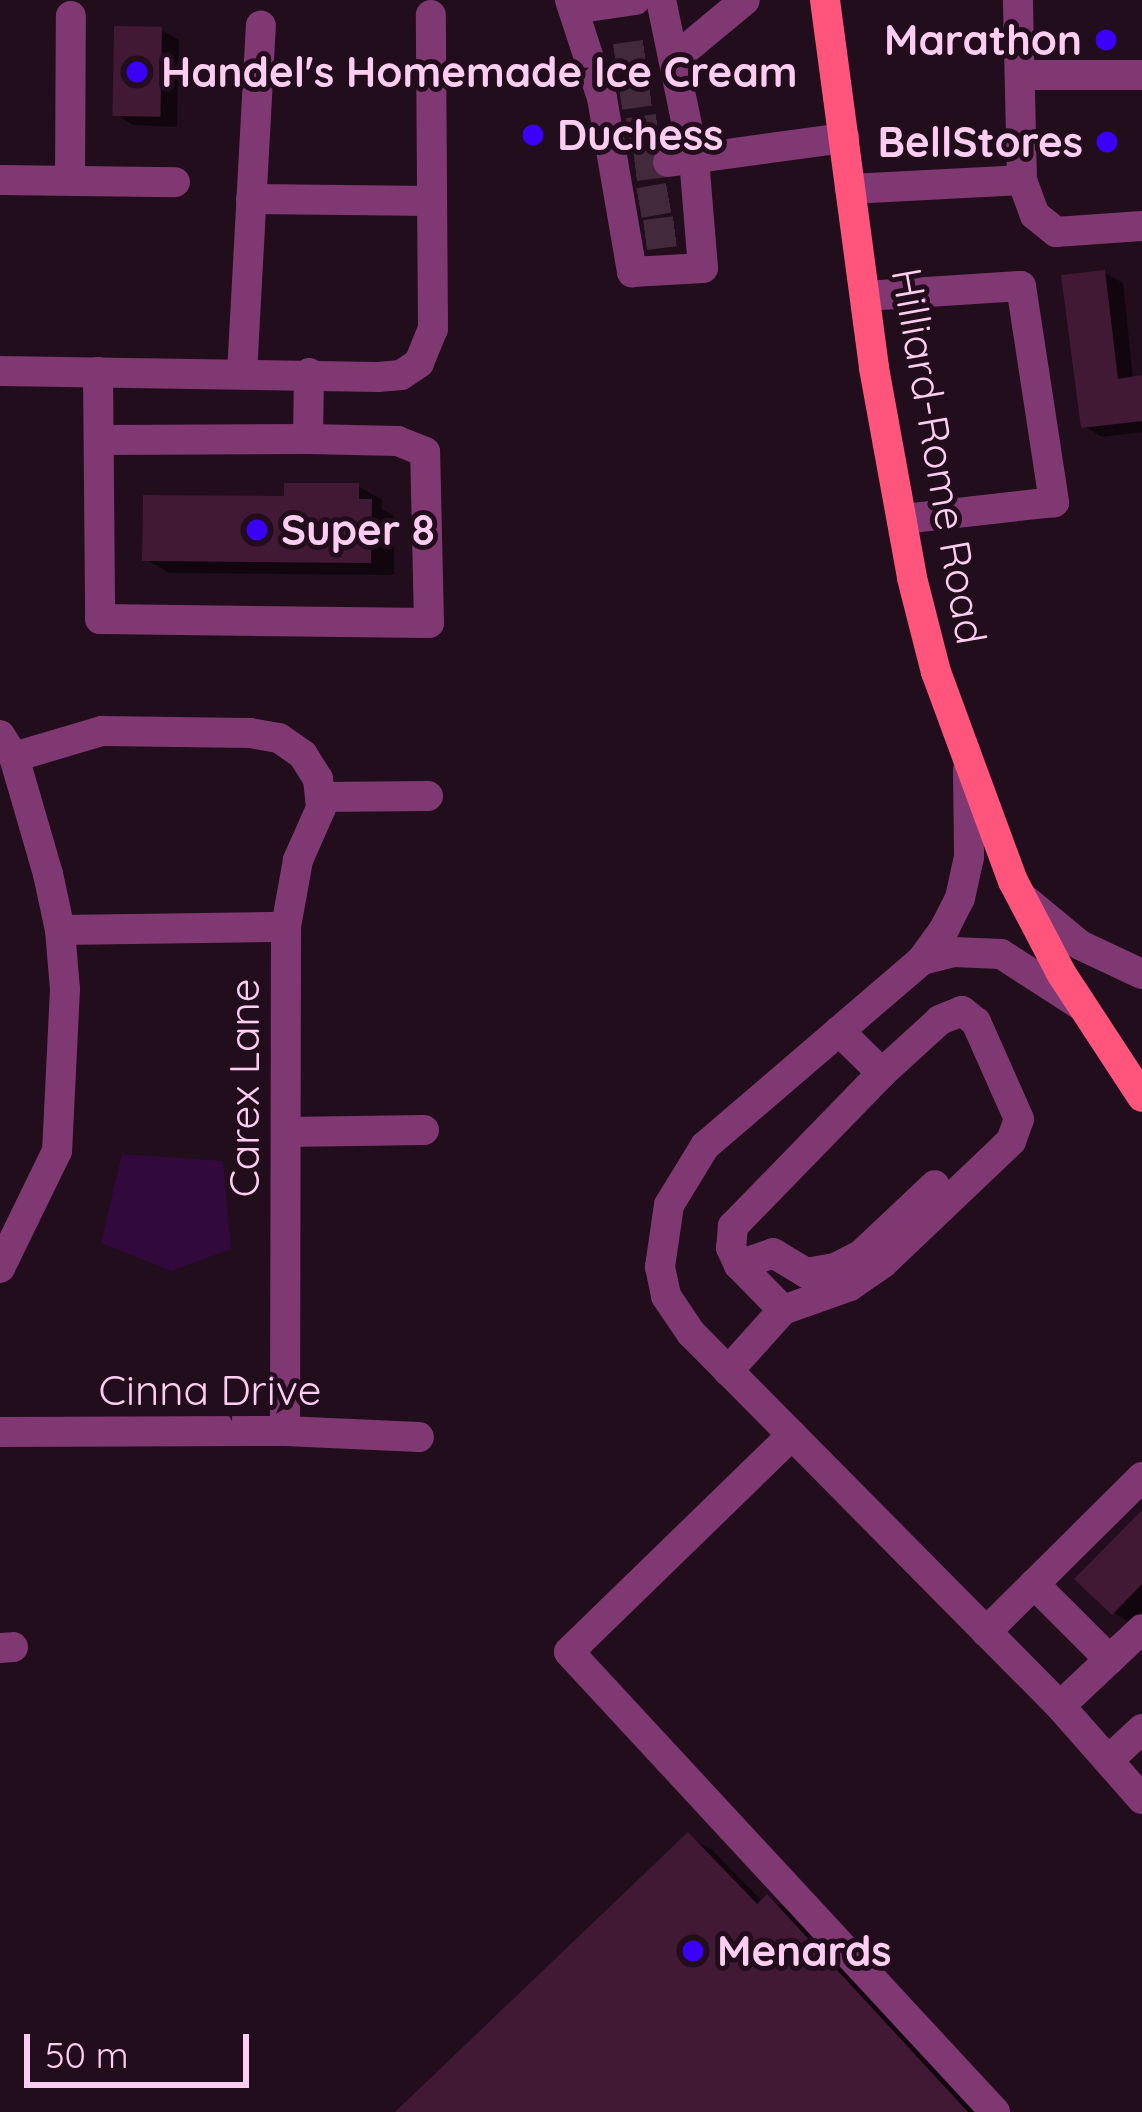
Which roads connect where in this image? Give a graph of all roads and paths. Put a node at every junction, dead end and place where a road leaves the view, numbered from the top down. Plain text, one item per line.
1 (635, 0) edge
2 (661, 0) edge
3 (745, 0) edge
4 (825, 0) edge
5 (1018, 0) edge
6 (572, 4) edge
7 (431, 15) dead end
8 (70, 16) dead end
9 (261, 26) dead end
10 (666, 68) junction
11 (1020, 75) junction
12 (1142, 75) edge
13 (844, 138) junction
14 (681, 161) junction
15 (0, 180) edge
16 (1022, 181) junction
17 (70, 182) junction
18 (176, 182) dead end
19 (850, 189) junction
20 (251, 200) junction
21 (432, 201) junction
22 (1142, 226) edge
23 (865, 296) junction
24 (0, 371) edge
25 (98, 372) junction
26 (309, 373) junction
27 (242, 374) junction
28 (308, 439) junction
29 (99, 440) junction
30 (902, 519) junction
31 (7, 746) edge
32 (966, 755) junction
33 (428, 796) dead end
34 (320, 797) junction
35 (1021, 896) junction
36 (286, 927) junction
37 (61, 930) junction
38 (922, 960) junction
39 (1142, 974) edge
40 (1082, 1006) junction
41 (839, 1031) junction
42 (882, 1073) junction
43 (1142, 1096) edge
44 (424, 1130) dead end
45 (286, 1132) junction
46 (1001, 1150) junction
47 (739, 1265) junction
48 (0, 1268) edge
49 (783, 1310) junction
50 (728, 1371) junction
51 (285, 1431) junction
52 (0, 1432) edge
53 (792, 1435) junction
54 (419, 1437) dead end
55 (1142, 1477) edge
56 (1034, 1584) junction
57 (1142, 1629) edge
58 (986, 1632) junction
59 (1110, 1660) junction
60 (1060, 1706) junction
61 (1142, 1729) edge
62 (1110, 1759) junction
63 (1142, 1799) edge
64 (994, 2112) edge

1 - 6 street
2 - 10 street
3 - 10 street
4 - 13 main road, Hilliard-Rome Road
5 - 11 street
6 - 14 street
7 - 21 street
8 - 17 street
9 - 20 street
10 - 14 street
11 - 12 street
11 - 16 street
13 - 14 street
13 - 19 main road, Hilliard-Rome Road
15 - 17 street
16 - 19 street
16 - 22 street
17 - 18 street
19 - 23 main road, Hilliard-Rome Road
20 - 21 street
20 - 27 street
21 - 26 street
23 - 30 main road, Hilliard-Rome Road
23 - 30 street
24 - 25 street
25 - 27 street
25 - 29 street
26 - 27 street
26 - 28 street
28 - 29 street
28 - 29 street
30 - 32 main road, Hilliard-Rome Road
31 - 34 street
31 - 37 street
32 - 35 main road, Hilliard-Rome Road
32 - 38 street
33 - 34 street
34 - 36 street, Carex Lane
35 - 39 street
35 - 40 main road, Hilliard-Rome Road
36 - 37 street
36 - 45 street, Carex Lane
37 - 48 street
38 - 40 street
38 - 41 street
40 - 43 main road, Hilliard-Rome Road
41 - 42 street
41 - 50 street
42 - 46 street
42 - 47 street
44 - 45 street
45 - 51 street, Carex Lane
46 - 47 street
46 - 49 street
47 - 49 street
49 - 50 street
50 - 53 street
51 - 52 street, Cinna Drive
51 - 54 street, Cinna Drive
53 - 58 street
53 - 64 street
55 - 56 street
56 - 58 street
56 - 59 street
57 - 59 street
58 - 60 street
59 - 60 street
60 - 62 street
61 - 62 street
62 - 63 street

